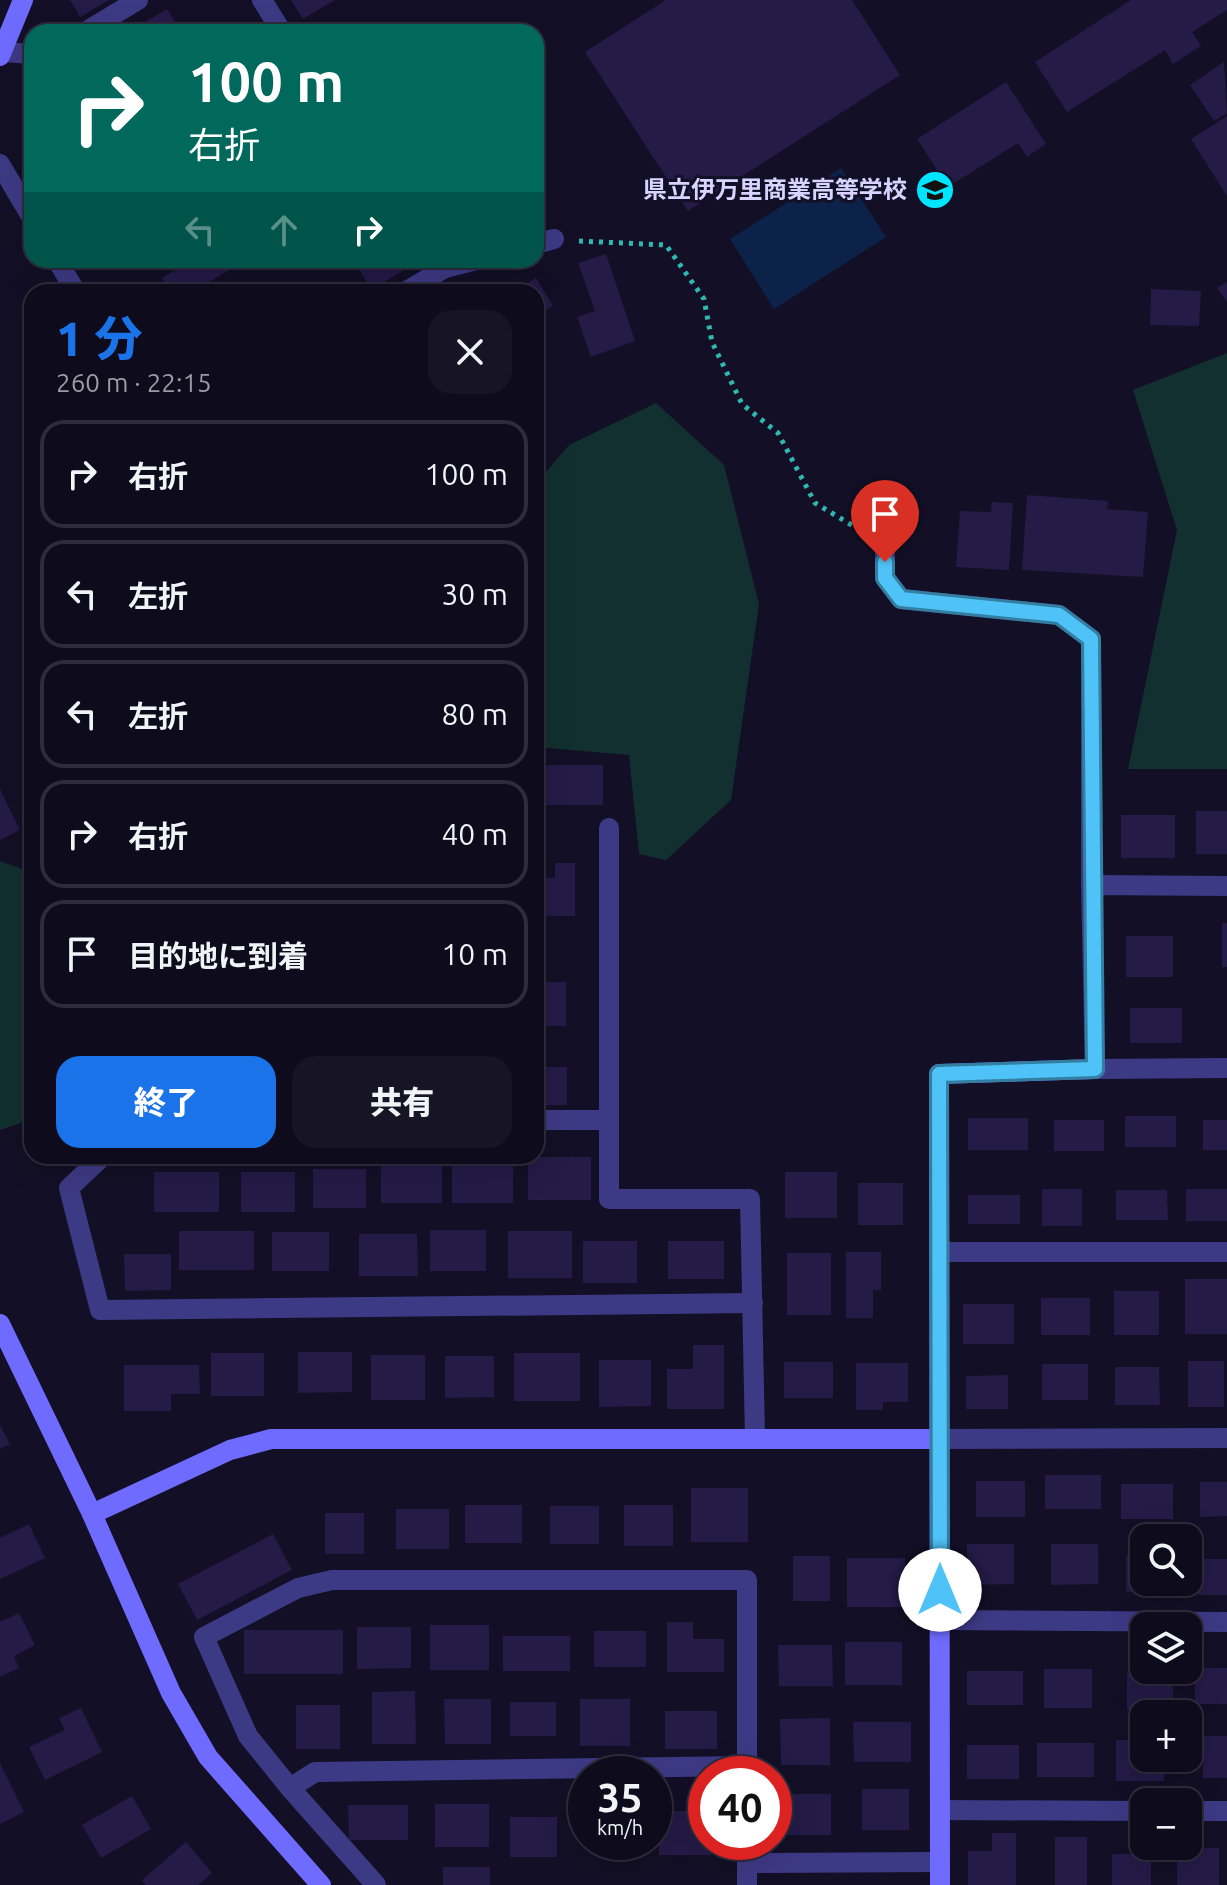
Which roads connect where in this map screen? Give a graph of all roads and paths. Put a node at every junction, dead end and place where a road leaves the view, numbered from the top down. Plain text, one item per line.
1 (23, 0) edge
2 (138, 0) edge
3 (262, 0) edge
4 (98, 24) edge
5 (277, 24) edge
6 (1, 54) edge
7 (24, 54) edge
8 (0, 164) edge
9 (24, 204) edge
10 (545, 242) edge
11 (445, 268) edge
12 (418, 284) edge
13 (885, 545) joint
14 (609, 828) dead end
15 (1091, 885) junction
16 (1227, 886) edge
17 (1227, 1068) edge
18 (1095, 1069) junction
19 (544, 1120) edge
20 (608, 1120) junction
21 (94, 1164) edge
22 (939, 1252) junction
23 (1227, 1252) edge
24 (753, 1303) junction
25 (0, 1324) edge
26 (755, 1437) junction
27 (1227, 1438) edge
28 (939, 1439) junction
29 (92, 1514) junction
30 (940, 1620) junction
31 (1227, 1622) edge
32 (747, 1756) edge
33 (688, 1770) edge
34 (290, 1788) junction
35 (940, 1810) junction
36 (1130, 1811) edge
37 (1202, 1811) edge
38 (1227, 1811) edge
39 (792, 1854) edge
40 (747, 1860) edge
41 (940, 1862) junction
42 (321, 1885) edge
43 (376, 1885) edge
44 (747, 1885) edge
45 (940, 1885) edge

1 - 6 street
2 - 4 street
3 - 5 street
6 - 7 street
8 - 9 street
10 - 13 path
11 - 12 street
13 - 15 street
14 - 20 street
15 - 16 street
15 - 18 street
17 - 18 street
18 - 22 street
19 - 20 street
20 - 24 street
21 - 24 street
22 - 23 street
22 - 28 street
24 - 26 street
25 - 29 street
26 - 28 street
26 - 29 street
27 - 28 street
28 - 30 street
29 - 42 street
30 - 31 street
30 - 35 street
32 - 34 street
33 - 34 street
34 - 43 street
35 - 36 street
35 - 41 street
37 - 38 street
39 - 41 street
40 - 44 street
41 - 45 street

